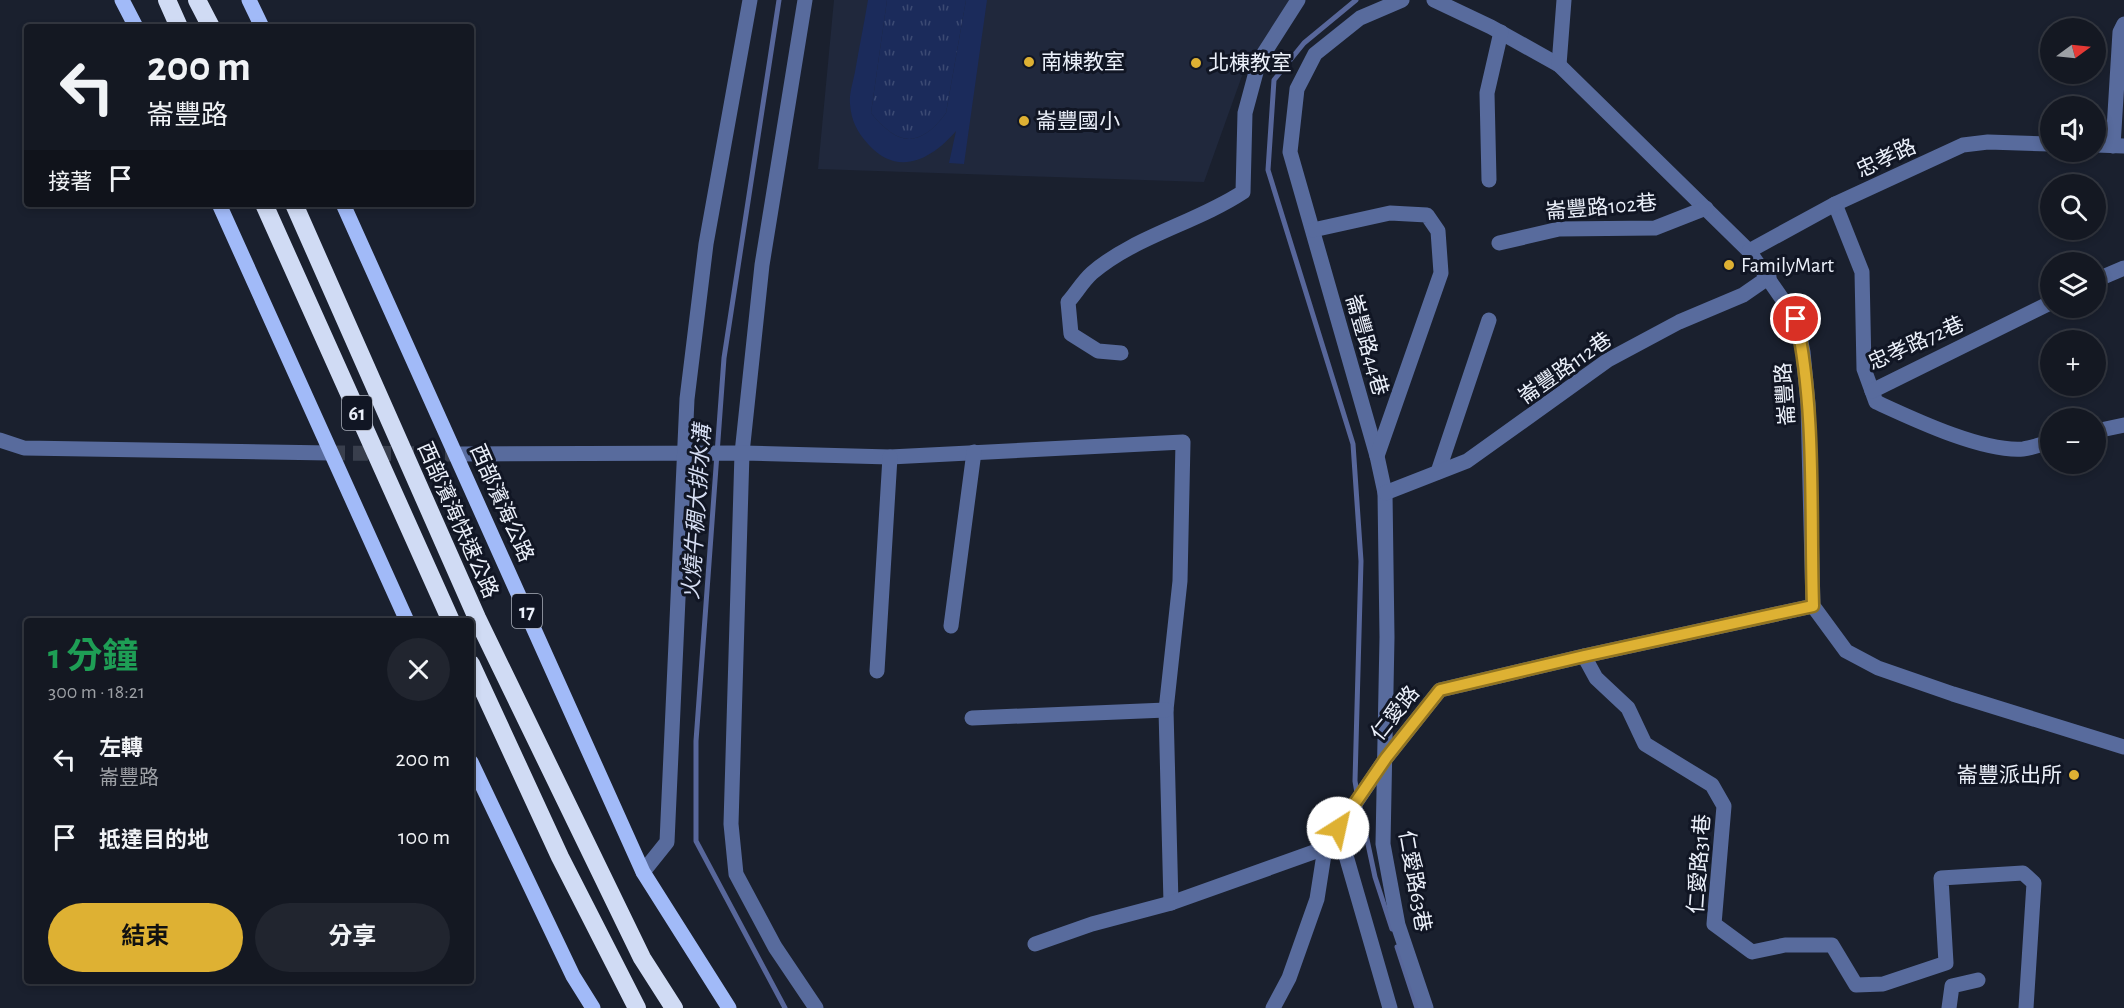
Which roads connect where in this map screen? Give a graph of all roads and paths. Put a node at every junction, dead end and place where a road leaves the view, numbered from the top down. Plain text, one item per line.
1 (122, 0) edge
2 (167, 0) edge
3 (197, 0) edge
4 (249, 0) edge
5 (750, 0) edge
6 (805, 0) edge
7 (1298, 0) edge
8 (1402, 0) edge
9 (1434, 0) edge
10 (1564, 0) edge
11 (134, 24) edge
12 (178, 24) edge
13 (209, 24) edge
14 (260, 24) edge
15 (2124, 24) edge
16 (1501, 32) junction
17 (1559, 65) junction
18 (2040, 144) edge
19 (2118, 146) edge
20 (1489, 180) dead end
21 (1835, 204) junction
22 (220, 207) edge
23 (265, 207) edge
24 (295, 207) edge
25 (344, 207) edge
26 (1706, 208) junction
27 (1313, 230) junction
28 (1499, 243) dead end
29 (1749, 251) junction
30 (2124, 268) edge
31 (2106, 276) edge
32 (1769, 277) junction
33 (2040, 308) edge
34 (1489, 320) dead end
35 (1121, 353) dead end
36 (1872, 391) junction
37 (2124, 425) edge
38 (2106, 429) edge
39 (0, 440) edge
40 (2040, 444) edge
41 (974, 452) junction
42 (330, 453) junction
43 (742, 453) junction
44 (458, 454) junction
45 (684, 454) junction
46 (1377, 456) junction
47 (890, 457) junction
48 (1438, 472) junction
49 (1384, 493) junction
50 (1813, 606) junction
51 (406, 618) edge
52 (450, 618) edge
53 (951, 626) dead end
54 (1584, 656) junction
55 (474, 671) edge
56 (877, 671) dead end
57 (1166, 710) junction
58 (972, 718) dead end
59 (2124, 747) edge
60 (1386, 758) junction
61 (474, 768) edge
62 (1338, 828) junction
63 (1324, 848) junction
64 (643, 872) junction
65 (1171, 903) junction
66 (1035, 944) dead end
67 (1978, 980) dead end
68 (594, 1008) edge
69 (637, 1008) edge
70 (674, 1008) edge
71 (729, 1008) edge
72 (816, 1008) edge
73 (1273, 1008) edge
74 (1390, 1008) edge
75 (1426, 1008) edge
76 (1949, 1008) edge
77 (2026, 1008) edge

1 - 11 main road
2 - 12 highway
3 - 13 highway
4 - 14 main road
5 - 45 street
6 - 43 street
7 - 35 street
8 - 27 street, 崙豐路44巷
9 - 16 street, 崙豐路
10 - 17 street
15 - 19 street
16 - 17 street, 崙豐路
16 - 20 street
17 - 26 street, 崙豐路
18 - 21 street, 忠孝路
21 - 29 street, 忠孝路
21 - 36 street, 忠孝路72巷
22 - 42 main road
23 - 52 highway, 61
24 - 70 highway, 西部濱海快速公路 / 61
25 - 44 main road, 西部濱海公路 / 17
26 - 28 street, 崙豐路102巷
26 - 29 street, 崙豐路
27 - 46 street, 崙豐路44巷
27 - 46 street
29 - 32 street, 崙豐路
30 - 31 street
32 - 48 street, 崙豐路112巷
32 - 50 street, 崙豐路
33 - 36 street, 忠孝路72巷
34 - 48 street
36 - 40 street
37 - 38 street
39 - 42 street
41 - 47 street
41 - 53 street
41 - 57 street
42 - 51 main road
43 - 45 street
43 - 47 street
43 - 72 street
44 - 45 street
44 - 64 main road, 西部濱海公路 / 17
45 - 64 street
46 - 49 street, 崙豐路44巷
47 - 56 street
48 - 49 street, 崙豐路112巷
49 - 60 street, 崙豐路44巷
50 - 54 street, 仁愛路
50 - 59 street
54 - 60 street, 仁愛路
54 - 77 street, 仁愛路31巷
55 - 69 highway
57 - 58 street
57 - 65 street
60 - 62 street, 仁愛路
60 - 75 street, 仁愛路63巷
61 - 68 main road
62 - 63 street, 仁愛路
62 - 74 street
63 - 65 street
63 - 73 street, 仁愛路
64 - 71 main road, 西部濱海公路 / 17
65 - 66 street
67 - 76 street

